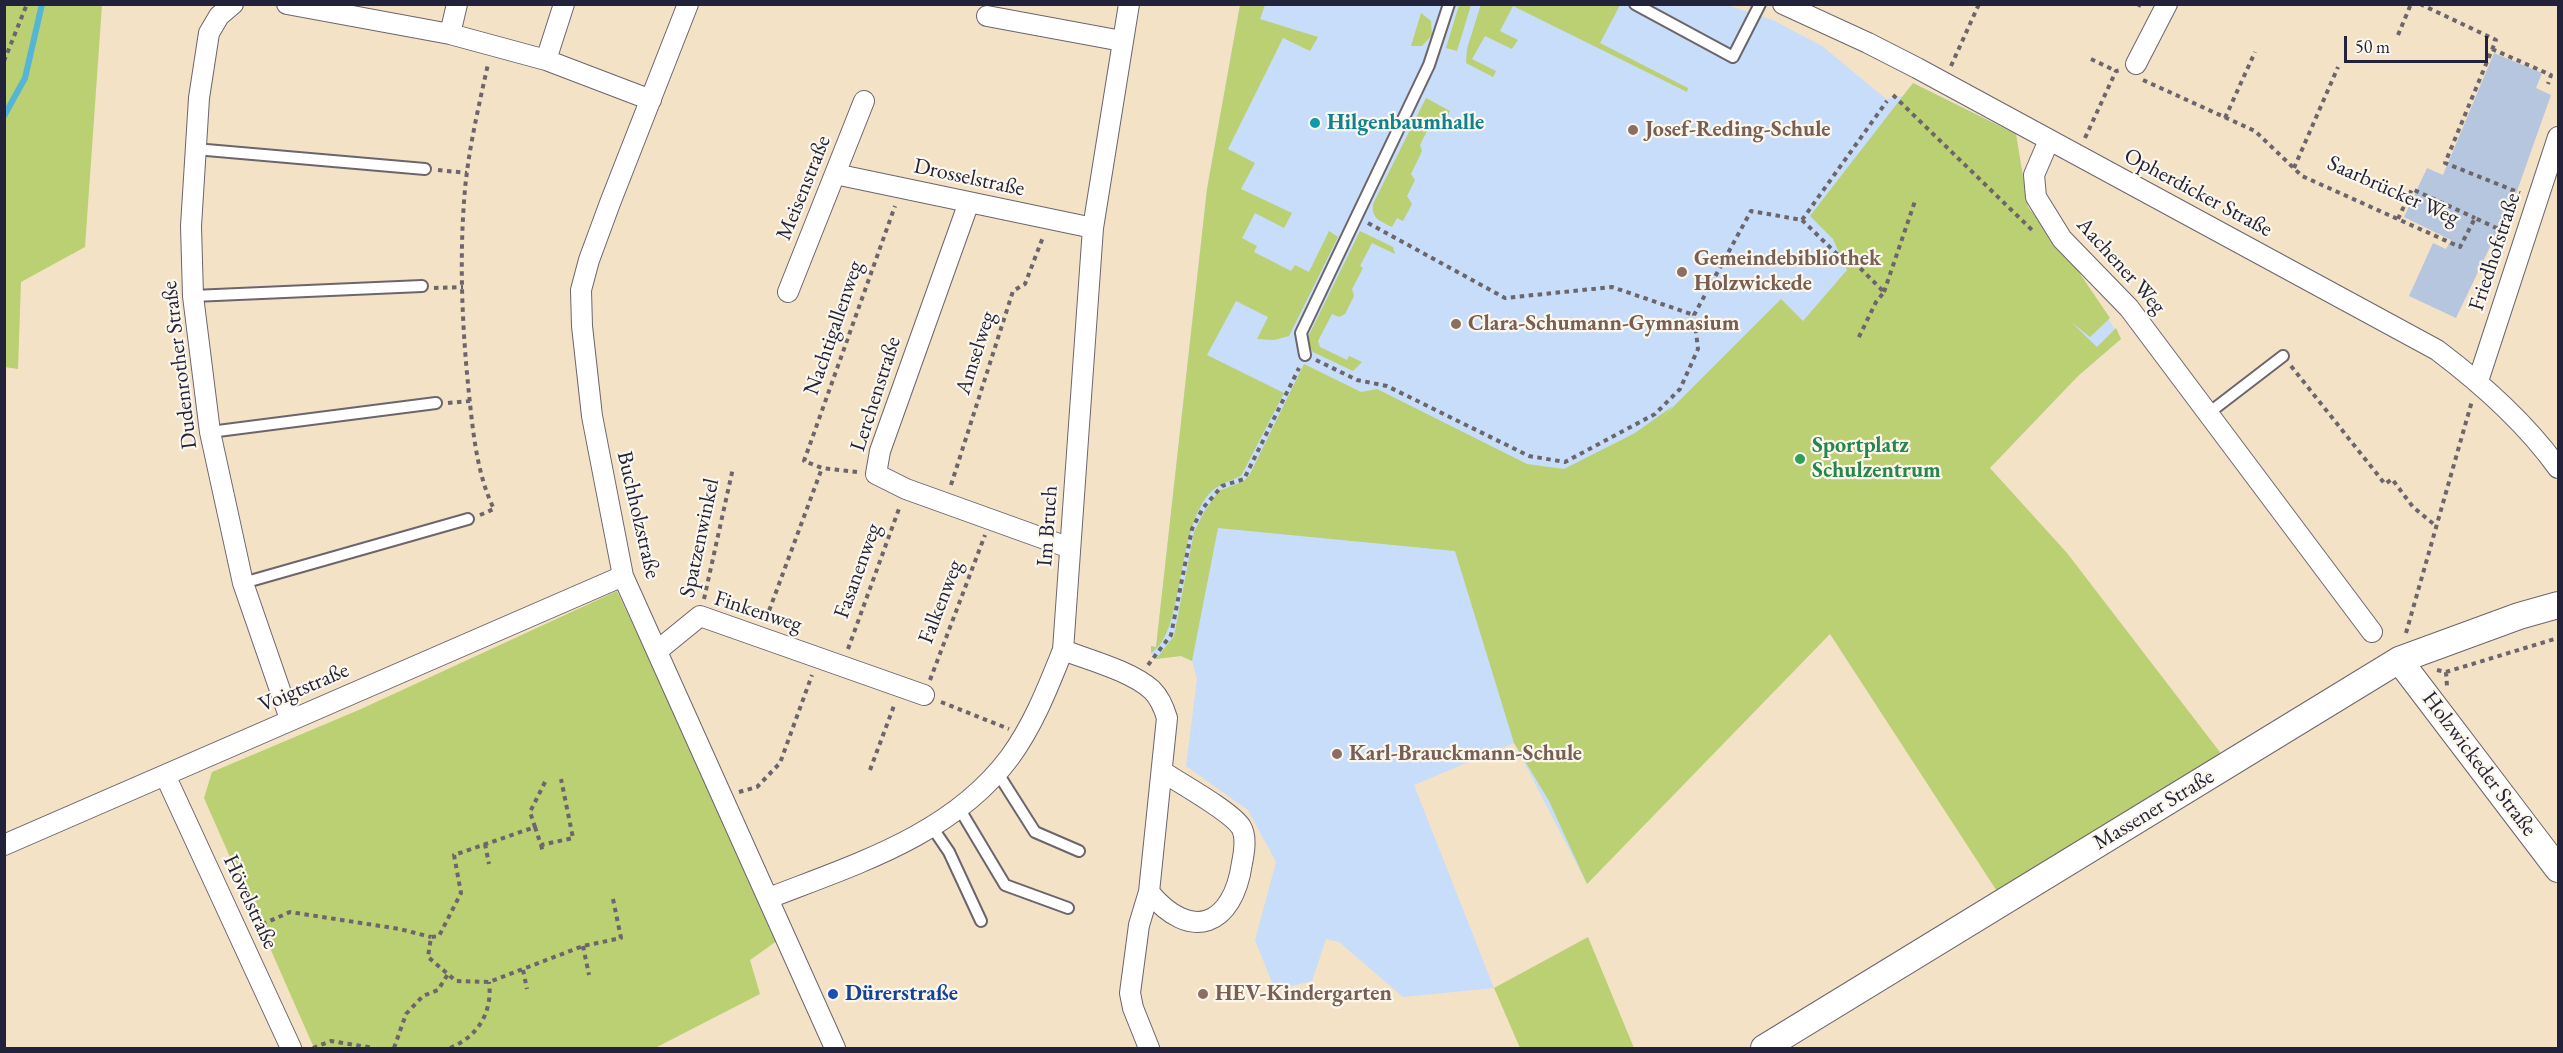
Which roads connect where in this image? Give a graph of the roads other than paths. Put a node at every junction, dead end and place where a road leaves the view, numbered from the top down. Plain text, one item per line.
1 (233, 4) edge
2 (287, 4) edge
3 (457, 4) edge
4 (564, 4) edge
5 (688, 4) edge
6 (1129, 4) edge
7 (1449, 4) edge
8 (1635, 4) edge
9 (1760, 4) edge
10 (1783, 4) edge
11 (2167, 4) edge
12 (335, 9) edge
13 (1827, 13) edge
14 (987, 16) dead end
15 (450, 34) junction
16 (1122, 41) junction
17 (546, 60) junction
18 (2134, 69) road end
19 (651, 99) junction
20 (864, 101) dead end
21 (2049, 140) junction
22 (2558, 143) edge
23 (195, 149) junction
24 (425, 169) road end
25 (835, 174) junction
26 (969, 202) junction
27 (1093, 228) junction
28 (422, 286) road end
29 (788, 292) dead end
30 (193, 296) junction
31 (1305, 355) road end
32 (2283, 356) road end
33 (2478, 381) junction
34 (436, 403) road end
35 (2210, 412) junction
36 (210, 432) junction
37 (2559, 468) edge
38 (468, 519) dead end
39 (1070, 548) junction
40 (623, 576) junction
41 (243, 583) junction
42 (2559, 605) edge
43 (2372, 632) dead end
44 (1063, 650) junction
45 (657, 651) junction
46 (2399, 660) junction
47 (924, 695) road end
48 (290, 719) junction
49 (997, 772) junction
50 (1163, 772) junction
51 (165, 775) junction
52 (959, 808) junction
53 (932, 827) junction
54 (4, 845) edge
55 (1079, 850) dead end
56 (2559, 869) edge
57 (1149, 892) junction
58 (769, 898) junction
59 (1068, 908) dead end
60 (981, 921) dead end
61 (291, 1048) edge
62 (836, 1048) edge
63 (1149, 1048) edge
64 (1764, 1048) edge

1 - 23 street, Dudenrother Straße
2 - 12 street
3 - 15 street
4 - 17 street
5 - 19 street, Buchholzstraße
6 - 16 street, Im Bruch
7 - 31 lane
8 - 9 lane
10 - 13 street, Opherdicker Straße
11 - 18 street
12 - 15 street
13 - 21 street, Opherdicker Straße
14 - 16 street
15 - 17 street
16 - 27 street, Im Bruch
17 - 19 street
19 - 40 street, Buchholzstraße
20 - 25 street, Meisenstraße
21 - 33 street, Opherdicker Straße
21 - 35 street, Aachener Weg
22 - 33 street, Friedhofstraße
23 - 24 lane
23 - 30 street, Dudenrother Straße
25 - 26 street, Drosselstraße
25 - 29 street, Meisenstraße
26 - 27 street, Drosselstraße
26 - 39 street, Lerchenstraße
27 - 39 street, Im Bruch
28 - 30 lane
30 - 36 street, Dudenrother Straße
32 - 35 lane
33 - 37 street, Opherdicker Straße
34 - 36 lane
35 - 43 street, Aachener Weg
36 - 41 street, Dudenrother Straße
38 - 41 lane
39 - 44 street, Im Bruch
40 - 45 street, Buchholzstraße
40 - 48 street, Voigtstraße
41 - 48 street, Dudenrother Straße
42 - 46 street, Massener Straße
44 - 49 street, Im Bruch
44 - 50 street
45 - 47 street, Finkenweg
45 - 58 street, Buchholzstraße
46 - 56 street, Holzwickeder Straße
46 - 64 street, Massener Straße
48 - 51 street, Voigtstraße
49 - 52 street, Im Bruch
49 - 55 lane
50 - 57 street
50 - 57 street
51 - 54 street, Voigtstraße
51 - 61 street, Hövelstraße
52 - 53 street, Im Bruch
52 - 59 lane
53 - 58 street, Im Bruch
53 - 60 lane
57 - 63 street
58 - 62 street, Buchholzstraße

